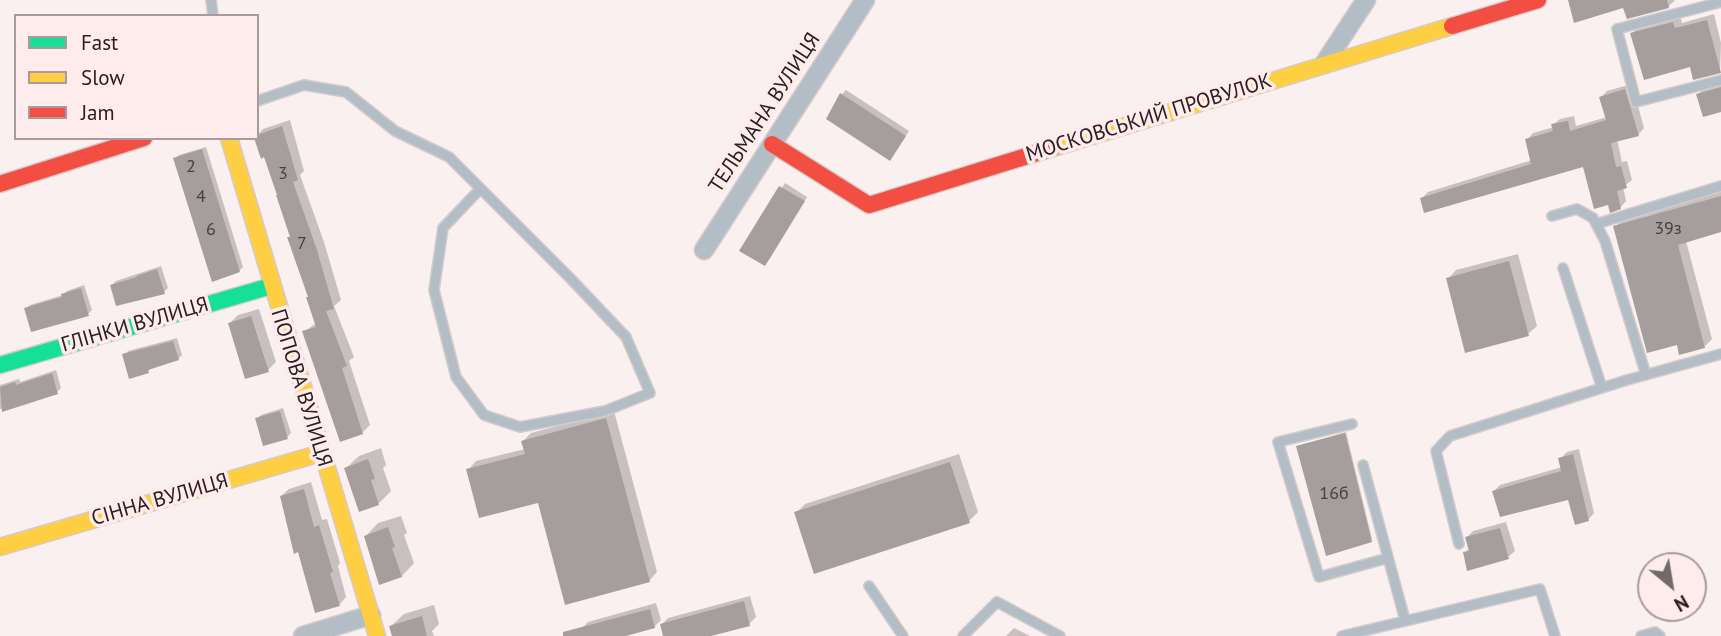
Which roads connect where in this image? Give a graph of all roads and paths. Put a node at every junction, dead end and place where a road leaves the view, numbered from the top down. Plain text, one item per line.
1 (865, 0) edge
2 (1366, 0) edge
3 (1538, 0) edge
4 (1721, 2) edge
5 (1324, 64) junction
6 (1721, 80) edge
7 (259, 101) edge
8 (138, 140) edge
9 (230, 140) edge
10 (772, 144) junction
11 (0, 184) edge
12 (1721, 186) edge
13 (480, 189) junction
14 (1552, 216) dead end
15 (1596, 224) junction
16 (704, 250) dead end
17 (1563, 268) dead end
18 (271, 286) junction
19 (1721, 354) edge
20 (0, 365) edge
21 (1646, 375) junction
22 (1602, 388) junction
23 (1352, 424) dead end
24 (321, 453) junction
25 (1363, 465) dead end
26 (1459, 544) dead end
27 (0, 547) edge
28 (1388, 558) junction
29 (869, 586) dead end
30 (371, 615) junction
31 (1405, 620) junction
32 (303, 636) edge
33 (377, 636) edge
34 (903, 636) edge
35 (964, 636) edge
36 (1060, 636) edge
37 (1342, 636) edge
38 (1555, 636) edge
39 (1642, 636) edge
40 (1660, 636) edge

1 - 10 street, ТЕЛЬМАНА ВУЛИЦЯ
2 - 5 street
3 - 5 street, МОСКОВСЬКИЙ ПРОВУЛОК
4 - 6 lane
5 - 10 street, МОСКОВСЬКИЙ ПРОВУЛОК
7 - 13 lane
8 - 11 street
9 - 18 street, ПОПОВА ВУЛИЦЯ
10 - 16 street, ТЕЛЬМАНА ВУЛИЦЯ
12 - 15 lane
13 - 13 lane
14 - 15 lane
15 - 21 lane
17 - 22 lane
18 - 20 street, ГЛІНКИ ВУЛИЦЯ
18 - 24 street, ПОПОВА ВУЛИЦЯ
19 - 21 lane
21 - 22 lane
22 - 26 lane
23 - 28 lane
24 - 27 street, СІННА ВУЛИЦЯ
24 - 30 street, ПОПОВА ВУЛИЦЯ
25 - 28 lane
28 - 31 lane
29 - 34 lane
30 - 32 street
30 - 33 street, ПОПОВА ВУЛИЦЯ
31 - 37 lane
31 - 38 lane
35 - 36 lane
39 - 40 lane

